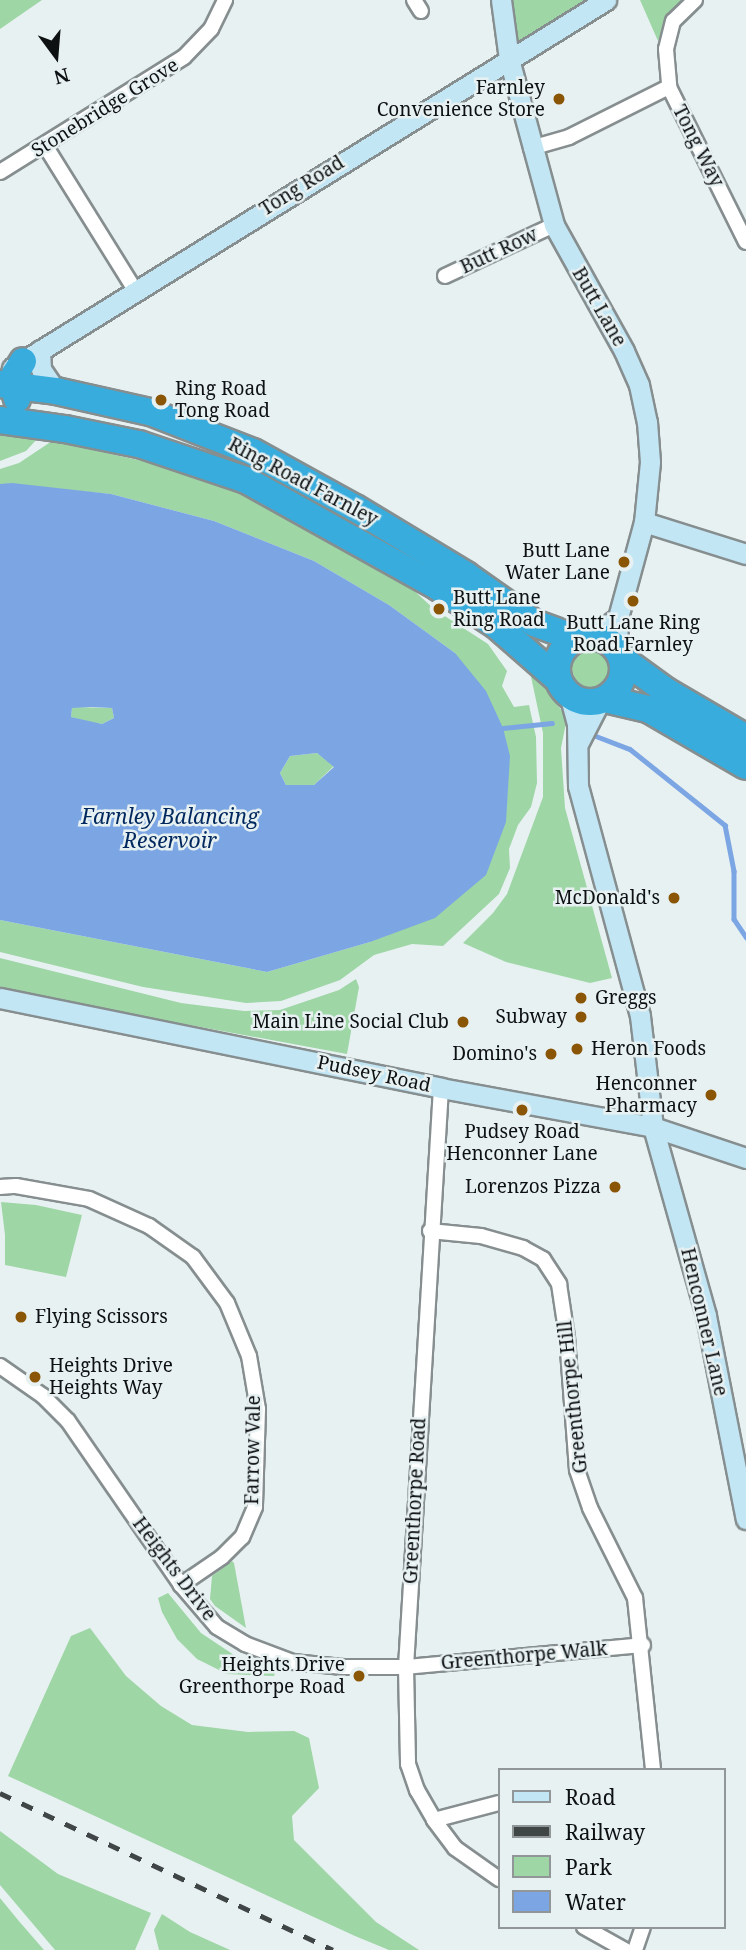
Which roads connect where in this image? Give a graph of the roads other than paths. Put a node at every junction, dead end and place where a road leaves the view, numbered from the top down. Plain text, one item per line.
1 (225, 0) edge
2 (501, 0) edge
3 (606, 0) edge
4 (695, 0) edge
5 (509, 59) junction
6 (669, 87) junction
7 (46, 146) junction
8 (531, 148) junction
9 (0, 173) edge
10 (554, 225) junction
11 (746, 242) edge
12 (444, 276) dead end
13 (135, 290) junction
14 (15, 371) edge
15 (56, 391) junction
16 (0, 420) edge
17 (36, 426) junction
18 (644, 522) junction
19 (746, 554) edge
20 (618, 618) junction
21 (588, 636) junction
22 (620, 654) junction
23 (564, 687) junction
24 (602, 700) junction
25 (746, 738) edge
26 (577, 746) junction
27 (746, 766) edge
28 (0, 998) edge
29 (441, 1088) junction
30 (653, 1127) junction
31 (746, 1158) edge
32 (0, 1187) edge
33 (430, 1231) junction
34 (0, 1366) edge
35 (746, 1520) edge
36 (181, 1586) junction
37 (643, 1645) junction
38 (406, 1667) junction
39 (653, 1768) edge
40 (498, 1803) edge
41 (434, 1820) junction
42 (498, 1878) edge
43 (588, 1929) edge
44 (642, 1929) edge
45 (625, 1950) edge
46 (635, 1950) edge

1 - 7 street, Stonebridge Grove
2 - 5 street, Butt Lane
3 - 5 street, Tong Road
4 - 6 street
5 - 8 street, Butt Lane
5 - 13 street, Tong Road
6 - 8 street
6 - 11 street, Tong Way
7 - 9 street, Stonebridge Grove
7 - 13 street
8 - 10 street, Butt Lane
10 - 12 street, Butt Row
10 - 18 street, Butt Lane
13 - 14 street, Tong Road
14 - 15 highway, Ring Road Farnley
14 - 15 street
14 - 17 highway
15 - 21 highway, Ring Road Farnley
16 - 17 highway, Ring Road Farnley
17 - 23 highway, Ring Road Farnley
18 - 19 street
18 - 20 street, Butt Lane
20 - 21 street
20 - 22 street, Butt Lane
21 - 22 highway
21 - 23 highway
22 - 24 highway
22 - 25 highway
23 - 24 highway
23 - 26 street
24 - 26 street
24 - 27 highway
26 - 30 street
28 - 29 street, Pudsey Road
29 - 30 street, Pudsey Road
29 - 33 street, Greenthorpe Road
30 - 31 street, Pudsey Road
30 - 35 street, Henconner Lane
32 - 36 street, Farrow Vale
33 - 37 street, Greenthorpe Hill
33 - 38 street, Greenthorpe Road
34 - 36 street, Heights Drive
36 - 38 street, Heights Drive
37 - 38 street, Greenthorpe Walk
37 - 39 street, Greenthorpe Hill
38 - 41 street, Greenthorpe Road
40 - 41 street
41 - 42 street, Greenthorpe Road
43 - 45 street
44 - 46 street

